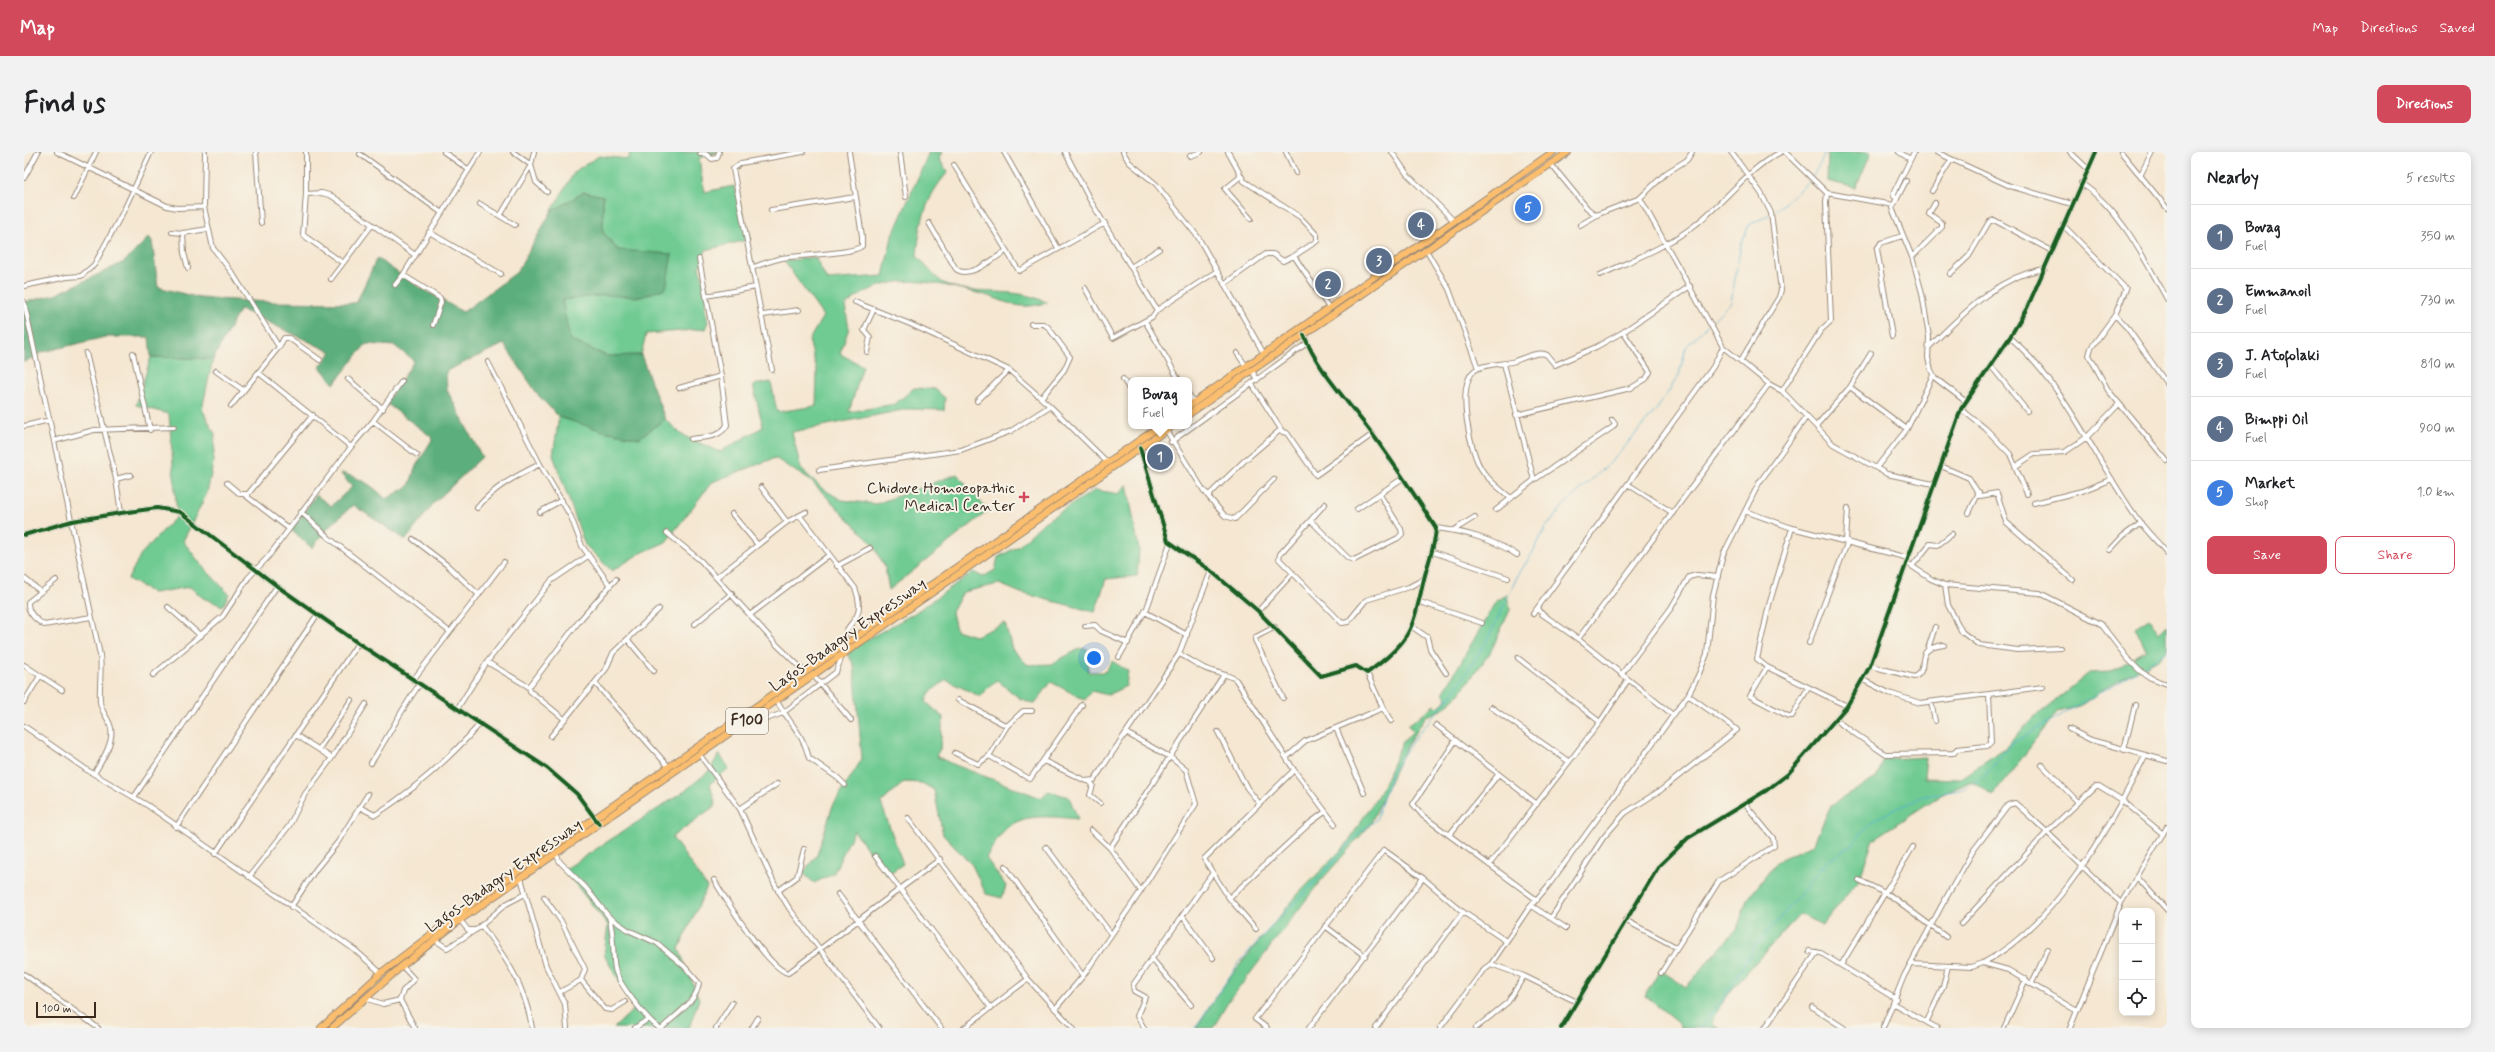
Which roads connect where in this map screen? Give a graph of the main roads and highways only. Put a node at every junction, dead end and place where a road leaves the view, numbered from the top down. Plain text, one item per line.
1 (1553, 152) edge
2 (1568, 152) edge
3 (1348, 295) junction
4 (1353, 302) junction
5 (1192, 404) edge
6 (1192, 412) edge
7 (1153, 429) edge
8 (1168, 429) edge
9 (321, 1028) edge
10 (332, 1028) edge

1 - 3 highway
2 - 4 highway
3 - 4 highway
3 - 5 highway
4 - 6 highway
7 - 9 highway, Lagos-Badagry Expressway / F100
8 - 10 highway, Lagos-Badagry Expressway / F100

